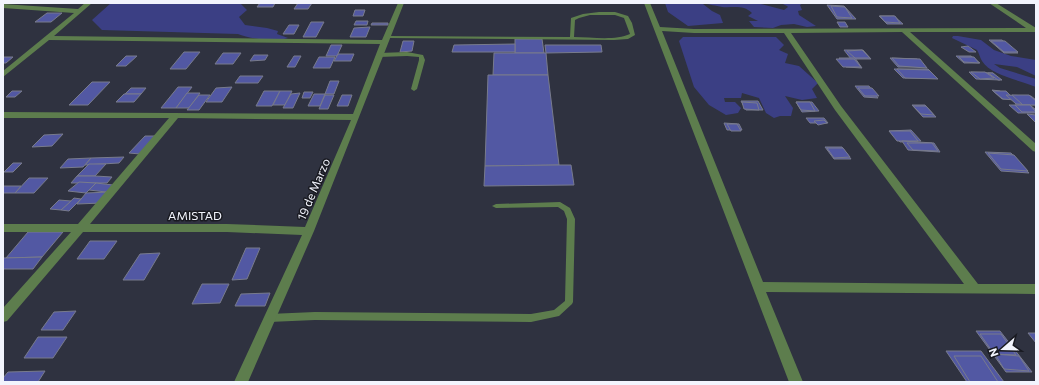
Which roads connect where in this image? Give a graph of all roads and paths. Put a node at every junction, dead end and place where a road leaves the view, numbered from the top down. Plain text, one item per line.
1 (90, 3) edge
2 (401, 3) edge
3 (647, 3) edge
4 (992, 3) edge
5 (3, 6) edge
6 (80, 11) junction
7 (657, 29) junction
8 (903, 30) junction
9 (1035, 30) edge
10 (786, 31) junction
11 (48, 38) junction
12 (572, 38) junction
13 (386, 40) junction
14 (379, 55) junction
15 (3, 75) edge
16 (414, 88) dead end
17 (3, 115) edge
18 (175, 116) junction
19 (356, 117) junction
20 (1036, 149) edge
21 (496, 206) dead end
22 (3, 228) edge
23 (80, 228) junction
24 (309, 231) junction
25 (759, 287) junction
26 (975, 289) junction
27 (1036, 289) edge
28 (3, 317) edge
29 (269, 318) junction
30 (241, 382) edge
31 (796, 382) edge

1 - 6 street
2 - 13 street, 19 de Marzo
3 - 7 street
4 - 9 street
5 - 6 street
6 - 11 street
7 - 10 street
7 - 25 street
8 - 9 street
8 - 10 street
8 - 20 street
10 - 26 street
11 - 13 street
11 - 15 street
12 - 12 lane
12 - 13 lane
13 - 14 street, 19 de Marzo
14 - 16 lane
14 - 19 street, 19 de Marzo
17 - 18 street
18 - 19 street
18 - 23 street
19 - 24 street, 19 de Marzo
21 - 29 lane
22 - 23 street, AMISTAD
23 - 24 street, AMISTAD
23 - 28 street
24 - 29 street, 19 de Marzo
25 - 26 street
25 - 31 street
26 - 27 street
29 - 30 street, 19 de Marzo

